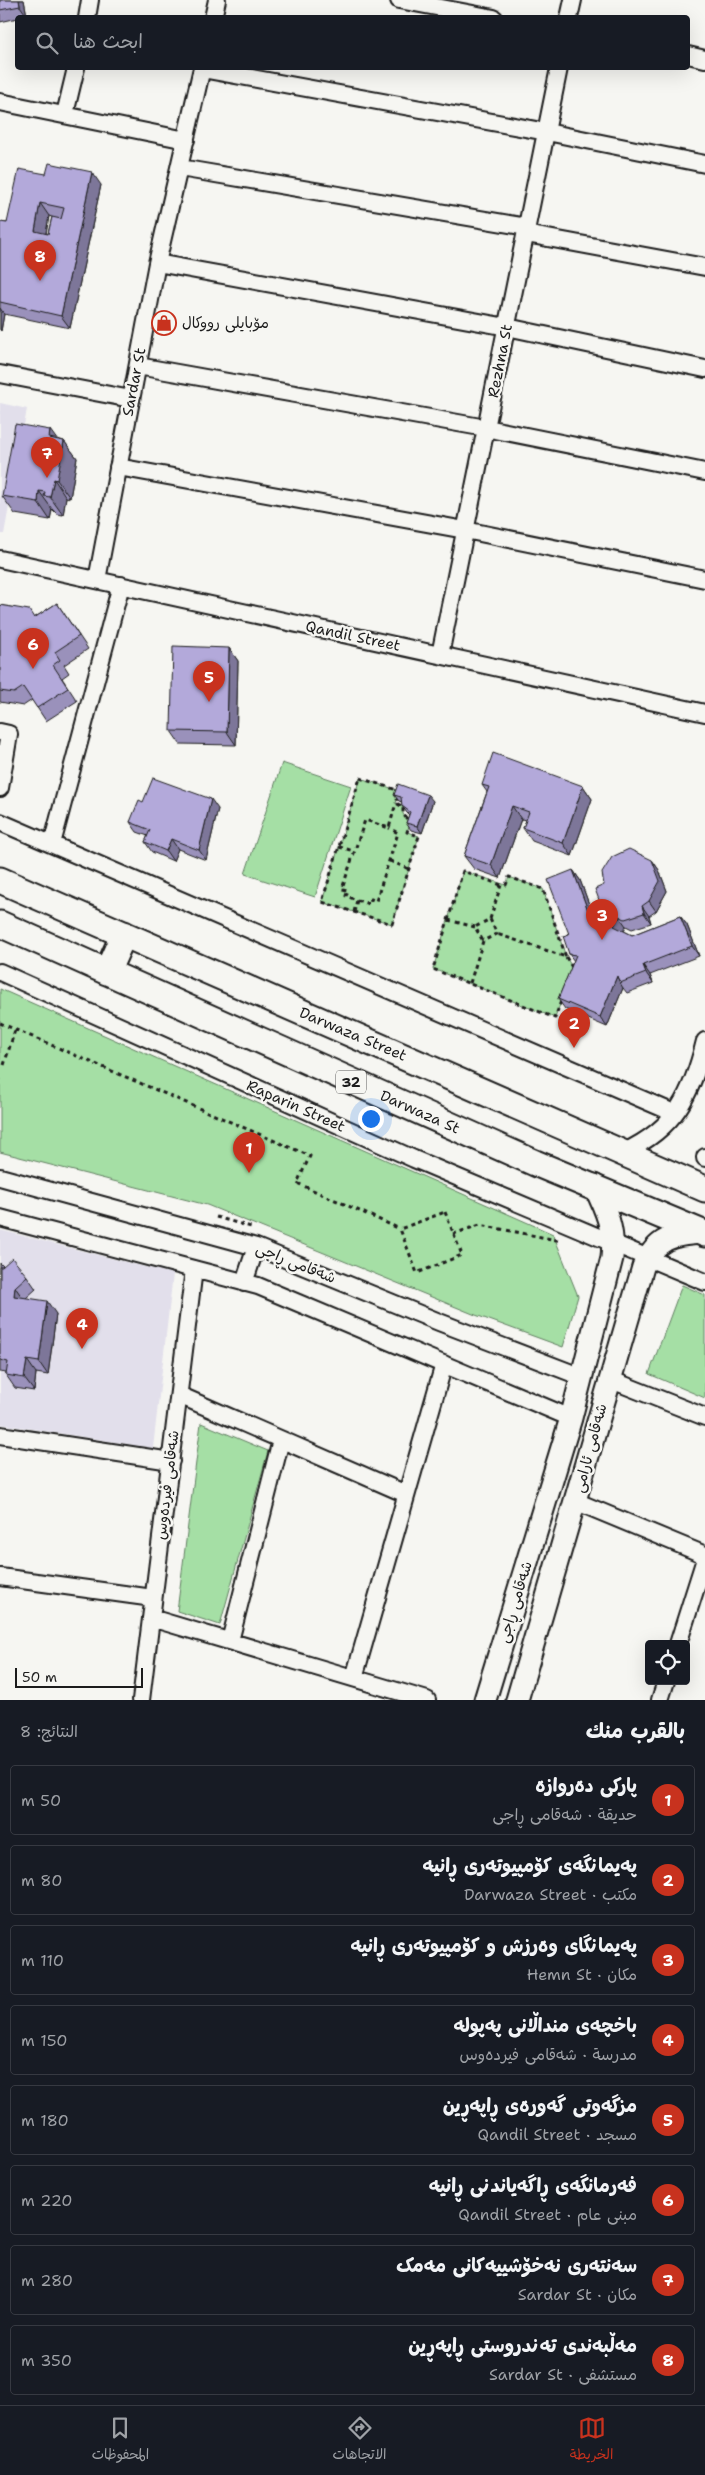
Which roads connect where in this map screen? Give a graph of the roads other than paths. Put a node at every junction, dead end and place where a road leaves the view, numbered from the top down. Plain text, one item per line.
1 (90, 0) edge
2 (217, 0) edge
3 (399, 0) edge
4 (573, 0) edge
5 (88, 15) edge
6 (214, 15) edge
7 (478, 15) edge
8 (570, 15) edge
9 (690, 55) edge
10 (705, 59) edge
11 (76, 70) edge
12 (202, 70) edge
13 (213, 70) edge
14 (559, 70) edge
15 (0, 102) edge
16 (65, 114) junction
17 (547, 132) junction
18 (186, 140) junction
19 (705, 164) edge
20 (180, 168) junction
21 (526, 230) junction
22 (158, 263) junction
23 (705, 267) edge
24 (507, 327) junction
25 (138, 366) junction
26 (705, 369) edge
27 (0, 374) edge
28 (131, 399) junction
29 (486, 428) junction
30 (118, 466) junction
31 (705, 472) edge
32 (465, 530) junction
33 (0, 559) edge
34 (705, 579) edge
35 (97, 580) junction
36 (121, 585) junction
37 (440, 655) junction
38 (705, 713) edge
39 (0, 732) edge
40 (0, 788) edge
41 (0, 822) edge
42 (52, 844) junction
43 (0, 880) edge
44 (0, 924) edge
45 (124, 934) junction
46 (0, 972) edge
47 (107, 972) junction
48 (705, 1040) edge
49 (674, 1113) junction
50 (624, 1152) junction
51 (0, 1178) edge
52 (594, 1186) junction
53 (705, 1189) edge
54 (0, 1218) edge
55 (703, 1233) edge
56 (614, 1243) junction
57 (256, 1246) junction
58 (648, 1256) junction
59 (194, 1269) junction
60 (608, 1278) junction
61 (244, 1282) junction
62 (705, 1282) edge
63 (634, 1290) junction
64 (444, 1364) junction
65 (582, 1378) junction
66 (609, 1379) junction
67 (179, 1395) junction
68 (705, 1417) edge
69 (571, 1418) junction
70 (0, 1435) edge
71 (281, 1440) junction
72 (170, 1461) junction
73 (406, 1494) junction
74 (576, 1501) junction
75 (705, 1555) edge
76 (705, 1559) edge
77 (0, 1577) edge
78 (153, 1598) junction
79 (151, 1618) junction
80 (679, 1640) edge
81 (230, 1641) junction
82 (354, 1678) junction
83 (665, 1685) edge
84 (140, 1700) edge
85 (427, 1700) edge
86 (485, 1700) edge
87 (518, 1700) edge
88 (660, 1700) edge

1 - 5 street
2 - 6 street
3 - 7 street
4 - 8 street
9 - 10 street
11 - 16 street
12 - 18 street, Sardar St
13 - 17 street
14 - 17 street, Rezhna St
15 - 16 street
16 - 18 street
17 - 19 street
17 - 21 street, Rezhna St
18 - 20 street, Sardar St
20 - 21 street
20 - 22 street, Sardar St
21 - 23 street
21 - 24 street, Rezhna St
22 - 24 street
22 - 25 street, Sardar St
24 - 26 street
24 - 29 street, Rezhna St
25 - 28 street, Sardar St
25 - 29 street
27 - 28 street
28 - 30 street, Sardar St
29 - 31 street
29 - 32 street, Rezhna St
30 - 32 street
30 - 35 street, Sardar St
32 - 34 street
32 - 37 street, Rezhna St
33 - 35 street, Qandil Street
35 - 36 street, Qandil Street
36 - 37 street, Qandil Street
36 - 42 street
37 - 38 street, Qandil Street
39 - 40 street
41 - 42 street
42 - 49 street
43 - 45 highway, Darwaza Street
44 - 47 highway, Darwaza St / 32
45 - 47 highway
45 - 50 highway, Darwaza Street
46 - 56 street, Raparin Street
47 - 52 highway, Darwaza St / 32
48 - 49 street
49 - 50 street
50 - 53 highway, Darwaza Street
51 - 57 street, شەقامی ڕاجی
52 - 55 highway, Darwaza St / 32
52 - 56 main road, شەقامی ڕاجی
54 - 59 street
55 - 58 main road, شەقامی ئارامی
56 - 58 street, Raparin Street
56 - 60 main road, شەقامی ڕاجی
57 - 61 street
57 - 65 street, شەقامی ڕاجی
58 - 62 street, Raparin Street
58 - 63 main road, شەقامی ئارامی
59 - 61 street
59 - 67 street, شەقامی فیردەوس
60 - 63 main road
60 - 65 main road, شەقامی ڕاجی
61 - 64 street
63 - 66 main road, شەقامی ئارامی
64 - 69 street
64 - 73 street
65 - 69 main road, شەقامی ڕاجی
66 - 68 street
66 - 74 main road, شەقامی ئارامی
67 - 71 street
67 - 72 street, شەقامی فیردەوس
69 - 86 main road, شەقامی ڕاجی
70 - 72 street
71 - 73 street
71 - 81 street
72 - 78 street, شەقامی فیردەوس
73 - 82 street
74 - 75 street
74 - 87 main road, شەقامی ئارامی
76 - 80 street
77 - 78 street
78 - 79 street, شەقامی فیردەوس
79 - 81 street
79 - 84 street, شەقامی فیردەوس
81 - 82 street
82 - 85 street
83 - 88 street

